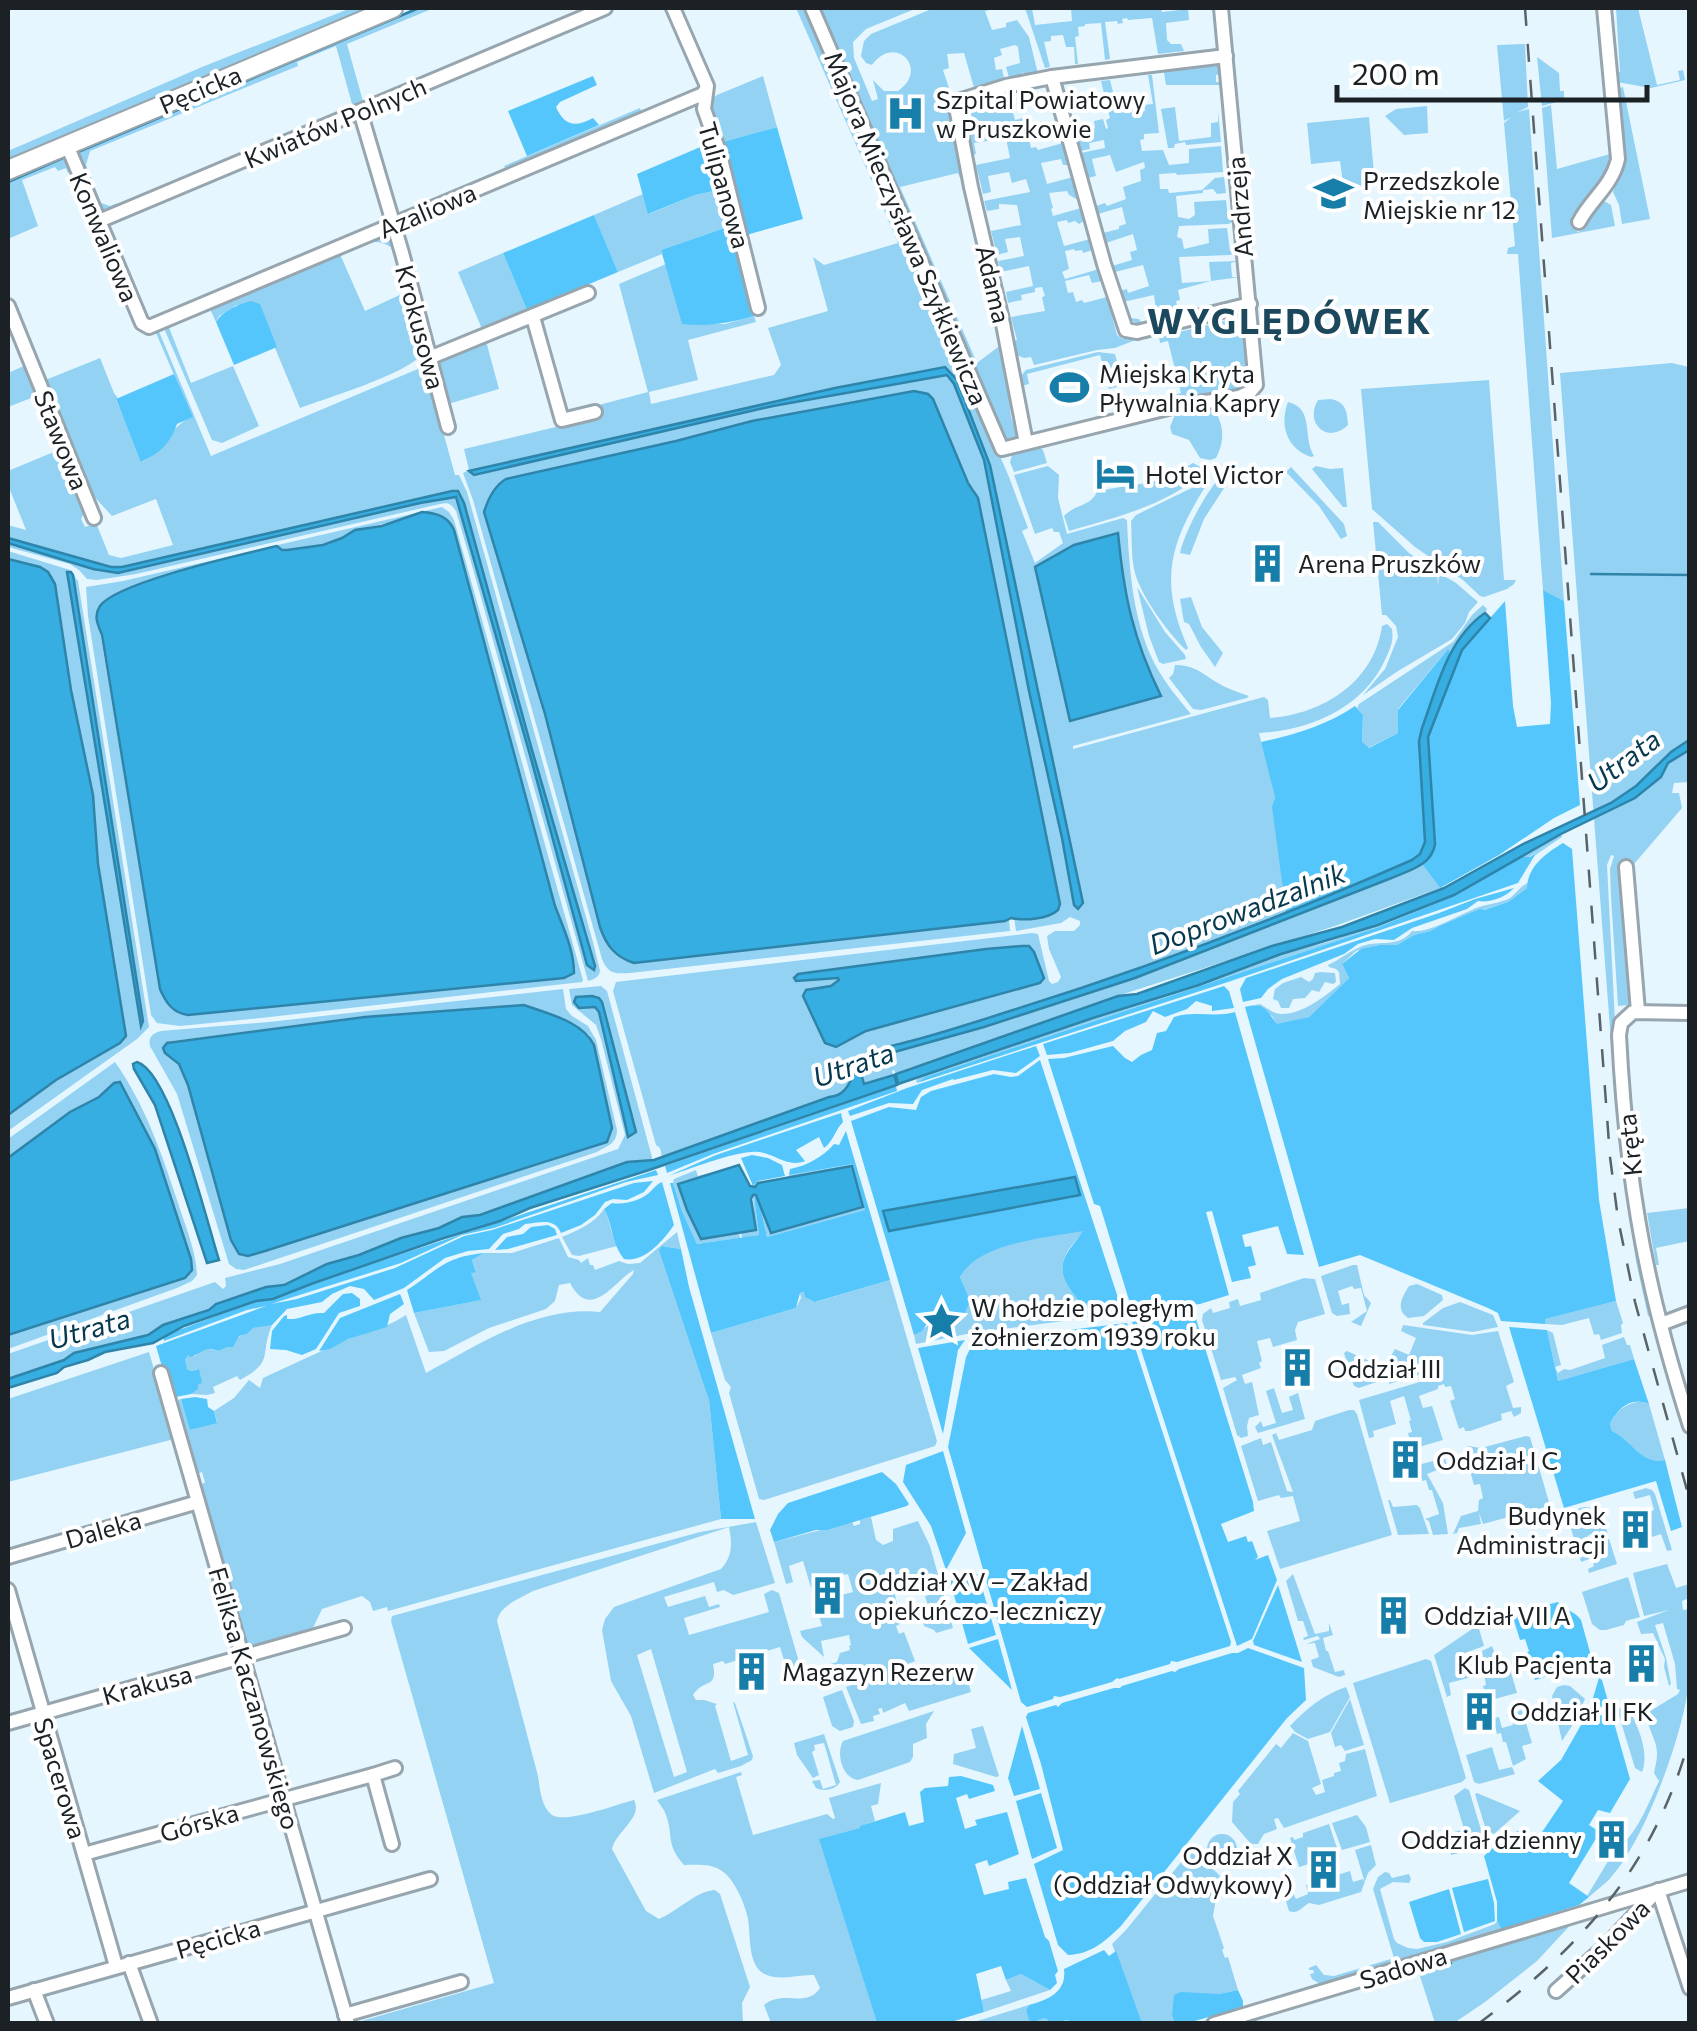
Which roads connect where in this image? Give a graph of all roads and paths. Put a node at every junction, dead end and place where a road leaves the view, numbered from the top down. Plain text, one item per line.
1 (393, 8) edge
2 (564, 8) edge
3 (605, 8) edge
4 (674, 8) edge
5 (812, 8) edge
6 (1222, 8) edge
7 (1604, 8) edge
8 (571, 22) junction
9 (1226, 56) junction
10 (1052, 77) junction
11 (706, 90) junction
12 (360, 111) junction
13 (67, 146) junction
14 (8, 170) edge
15 (99, 221) junction
16 (1578, 222) dead end
17 (392, 225) junction
18 (588, 293) dead end
19 (1250, 304) junction
20 (8, 306) edge
21 (758, 308) dead end
22 (533, 317) junction
23 (146, 327) joint
24 (429, 358) junction
25 (595, 412) dead end
26 (448, 427) dead end
27 (1026, 443) junction
28 (94, 518) dead end
29 (1626, 867) dead end
30 (1638, 1011) junction
31 (1690, 1014) edge
32 (1690, 1312) edge
33 (1661, 1324) junction
34 (161, 1374) dead end
35 (1690, 1426) edge
36 (198, 1502) junction
37 (8, 1557) edge
38 (8, 1590) edge
39 (344, 1628) dead end
40 (242, 1658) junction
41 (42, 1713) junction
42 (8, 1722) edge
43 (394, 1768) dead end
44 (373, 1775) junction
45 (282, 1798) junction
46 (392, 1844) dead end
47 (84, 1854) junction
48 (430, 1879) dead end
49 (1690, 1880) edge
50 (1658, 1890) junction
51 (316, 1910) junction
52 (123, 1964) junction
53 (461, 1982) dead end
54 (1690, 1988) edge
55 (34, 1990) junction
56 (1556, 1991) dead end
57 (8, 1998) edge
58 (346, 2019) edge
59 (47, 2024) edge
60 (151, 2024) edge
61 (1214, 2024) edge

1 - 13 street, Pęcicka
2 - 8 street
3 - 8 street, Kwiatów Polnych
4 - 11 street, Tulipanowa
5 - 27 street, Majora Mieczysława Szyłkiewicza
6 - 9 street, Andrzeja
7 - 16 street
8 - 12 street, Kwiatów Polnych
9 - 10 street
9 - 19 street, Andrzeja
10 - 19 street
10 - 27 street, Adama
11 - 17 street, Azaliowa
11 - 21 street, Tulipanowa
12 - 15 street, Kwiatów Polnych
12 - 17 street, Krokusowa
13 - 14 street, Pęcicka
13 - 15 street, Konwaliowa
15 - 23 street, Konwaliowa
17 - 23 street, Azaliowa
17 - 24 street, Krokusowa
18 - 22 street
19 - 27 street, Andrzeja
20 - 28 street, Stawowa
22 - 24 street
22 - 25 street
24 - 26 street, Krokusowa
29 - 30 street
30 - 31 street
30 - 33 street, Kręta
32 - 33 street
33 - 35 street, Kręta
34 - 36 street, Feliksa Kaczanowskiego
36 - 37 street, Daleka
36 - 40 street, Feliksa Kaczanowskiego
38 - 41 street, Spacerowa
39 - 40 street, Krakusa
40 - 41 street, Krakusa
40 - 45 street, Feliksa Kaczanowskiego
41 - 42 street, Krakusa
41 - 47 street, Spacerowa
43 - 44 street, Górska
44 - 45 street, Górska
44 - 46 street
45 - 47 street, Górska
45 - 51 street, Feliksa Kaczanowskiego
47 - 52 street, Spacerowa
48 - 51 street, Pęcicka
49 - 50 street, Sadowa
50 - 54 street
50 - 56 street, Piaskowa
50 - 61 street, Sadowa
51 - 52 street, Pęcicka
51 - 58 street, Feliksa Kaczanowskiego
52 - 55 street, Pęcicka
52 - 60 street, Spacerowa
53 - 58 street
55 - 57 street, Pęcicka
55 - 59 street

